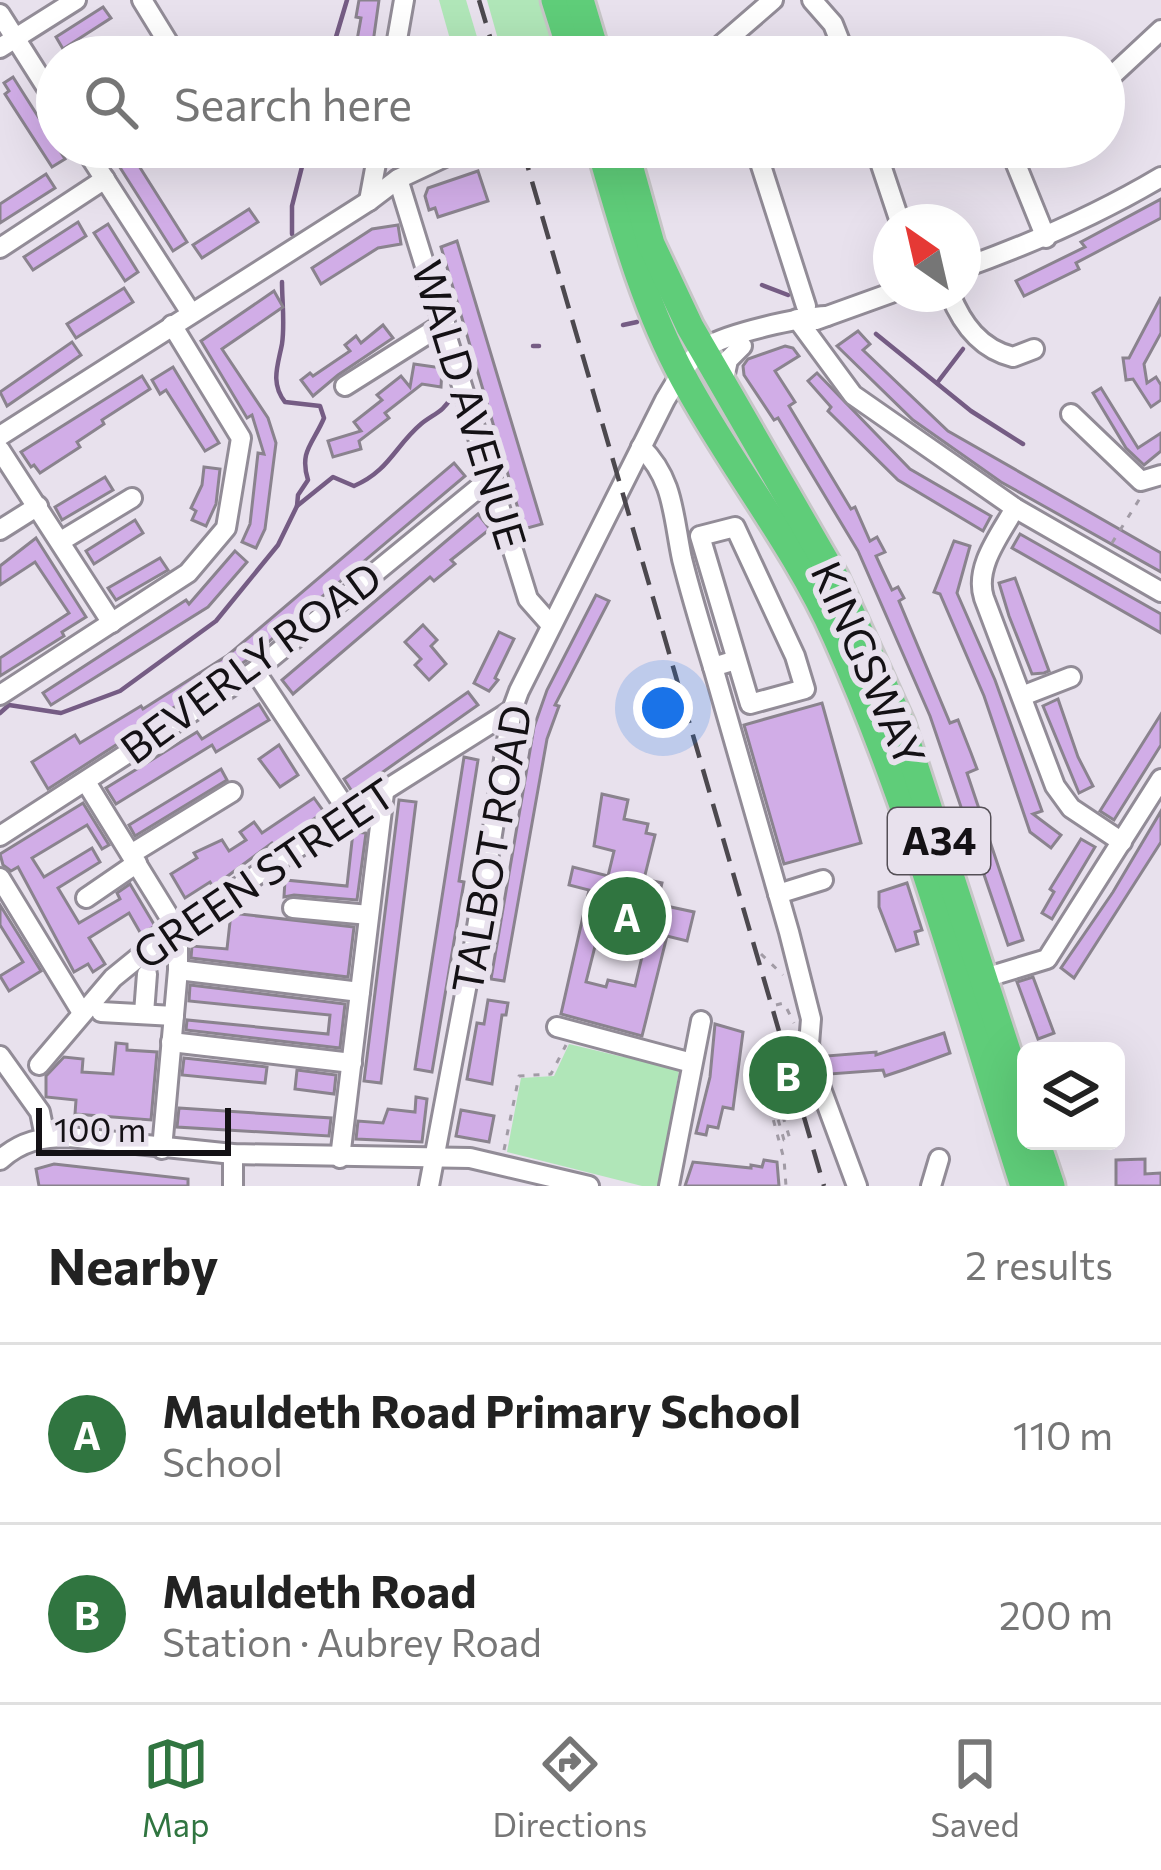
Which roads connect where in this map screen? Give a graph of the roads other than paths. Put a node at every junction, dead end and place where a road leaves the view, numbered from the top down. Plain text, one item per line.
1 (76, 0) edge
2 (142, 0) edge
3 (404, 0) edge
4 (555, 0) edge
5 (580, 0) edge
6 (812, 0) edge
7 (762, 4) edge
8 (0, 14) edge
9 (1161, 30) edge
10 (163, 36) edge
11 (398, 36) edge
12 (566, 36) edge
13 (591, 36) edge
14 (733, 36) edge
15 (838, 36) edge
16 (8, 43) edge
17 (1125, 63) edge
18 (36, 78) edge
19 (98, 168) edge
20 (375, 168) edge
21 (421, 168) edge
22 (606, 168) edge
23 (630, 168) edge
24 (761, 168) edge
25 (882, 168) edge
26 (1018, 168) edge
27 (1161, 177) edge
28 (105, 179) junction
29 (398, 179) junction
30 (369, 201) junction
31 (893, 204) edge
32 (1046, 238) junction
33 (0, 248) edge
34 (981, 261) edge
35 (873, 299) edge
36 (959, 312) edge
37 (191, 313) junction
38 (801, 317) junction
39 (445, 323) junction
40 (172, 325) junction
41 (742, 346) junction
42 (1034, 349) dead end
43 (696, 361) junction
44 (723, 384) junction
45 (345, 386) dead end
46 (1071, 414) dead end
47 (705, 415) junction
48 (652, 427) junction
49 (0, 436) edge
50 (641, 447) junction
51 (0, 450) edge
52 (741, 471) junction
53 (1160, 476) edge
54 (492, 477) junction
55 (132, 498) dead end
56 (38, 506) junction
57 (1016, 508) junction
58 (0, 530) edge
59 (61, 541) junction
60 (1161, 592) edge
61 (112, 623) junction
62 (551, 625) junction
63 (736, 660) junction
64 (713, 667) junction
65 (254, 671) junction
66 (1071, 677) dead end
67 (0, 694) edge
68 (1022, 696) junction
69 (512, 710) junction
70 (1161, 779) edge
71 (86, 782) junction
72 (232, 792) dead end
73 (384, 793) junction
74 (350, 813) junction
75 (0, 836) edge
76 (1123, 842) junction
77 (134, 859) junction
78 (0, 878) edge
79 (824, 880) dead end
80 (778, 894) junction
81 (86, 898) dead end
82 (293, 908) dead end
83 (369, 915) junction
84 (178, 931) junction
85 (178, 970) junction
86 (147, 974) dead end
87 (981, 979) junction
88 (360, 992) junction
89 (91, 1011) junction
90 (144, 1013) junction
91 (174, 1016) junction
92 (700, 1021) dead end
93 (565, 1029) road end
94 (171, 1042) junction
95 (0, 1056) edge
96 (352, 1063) junction
97 (692, 1064) junction
98 (39, 1065) dead end
99 (1017, 1084) edge
100 (45, 1137) junction
101 (162, 1149) junction
102 (1039, 1150) edge
103 (233, 1154) junction
104 (436, 1156) junction
105 (340, 1158) junction
106 (939, 1159) dead end
107 (0, 1160) edge
108 (232, 1186) edge
109 (429, 1186) edge
110 (589, 1186) edge
111 (669, 1186) edge
112 (857, 1186) edge
113 (932, 1186) edge
114 (1024, 1186) edge
115 (1052, 1186) edge

1 - 16 street
2 - 10 street
3 - 11 street
4 - 12 highway
5 - 13 highway
6 - 15 street
7 - 14 street
8 - 16 street
9 - 17 street
16 - 18 street
19 - 28 street
20 - 30 street
21 - 29 street
22 - 43 highway, KINGSWAY / A34
23 - 43 highway, KINGSWAY / A34
24 - 38 street
25 - 31 street
26 - 32 street
27 - 32 street
28 - 33 street
28 - 37 street
29 - 30 street
29 - 39 street, WALD AVENUE
30 - 37 street
32 - 34 street
35 - 38 street
36 - 42 street
37 - 40 street
38 - 41 street
38 - 43 street
38 - 57 street
39 - 45 street
39 - 54 street, WALD AVENUE
40 - 49 street
40 - 61 street
41 - 43 street
41 - 44 street
43 - 44 highway, KINGSWAY / A34
43 - 47 highway, KINGSWAY / A34
43 - 48 street, TALBOT ROAD
43 - 52 highway, KINGSWAY / A34
44 - 87 highway, KINGSWAY / A34
46 - 53 street
47 - 48 street
47 - 52 highway, KINGSWAY / A34
48 - 50 street, TALBOT ROAD
50 - 62 street, TALBOT ROAD
50 - 64 street
51 - 56 street
52 - 114 highway, KINGSWAY / A34
54 - 62 street, WALD AVENUE
54 - 65 street, BEVERLY ROAD
55 - 59 street
56 - 58 street
56 - 59 street
57 - 60 street
57 - 68 street
59 - 61 street
61 - 67 street
62 - 69 street, TALBOT ROAD
63 - 63 street
63 - 64 street
64 - 80 street
65 - 71 street, BEVERLY ROAD
65 - 74 street
66 - 68 street
68 - 76 street
69 - 73 street, GREEN STREET
69 - 104 street, TALBOT ROAD
70 - 76 street
71 - 75 street, BEVERLY ROAD
71 - 77 street
72 - 77 street
73 - 74 street, GREEN STREET
73 - 83 street
74 - 84 street, GREEN STREET
76 - 87 street
77 - 81 street
77 - 84 street
78 - 89 street
79 - 80 street
80 - 112 street
82 - 83 street
83 - 88 street
84 - 85 street
84 - 89 street, GREEN STREET
85 - 88 street
85 - 91 street
86 - 90 street
87 - 99 highway, KINGSWAY / A34
88 - 96 street
89 - 90 street
89 - 98 street, GREEN STREET
90 - 91 street
91 - 94 street
92 - 97 street
93 - 97 street
94 - 96 street
94 - 101 street
95 - 100 street
96 - 105 street
97 - 111 street
100 - 101 street
100 - 107 street
101 - 103 street
102 - 115 highway
103 - 105 street
103 - 108 street
104 - 105 street
104 - 109 street, TALBOT ROAD
104 - 110 street
106 - 113 street

